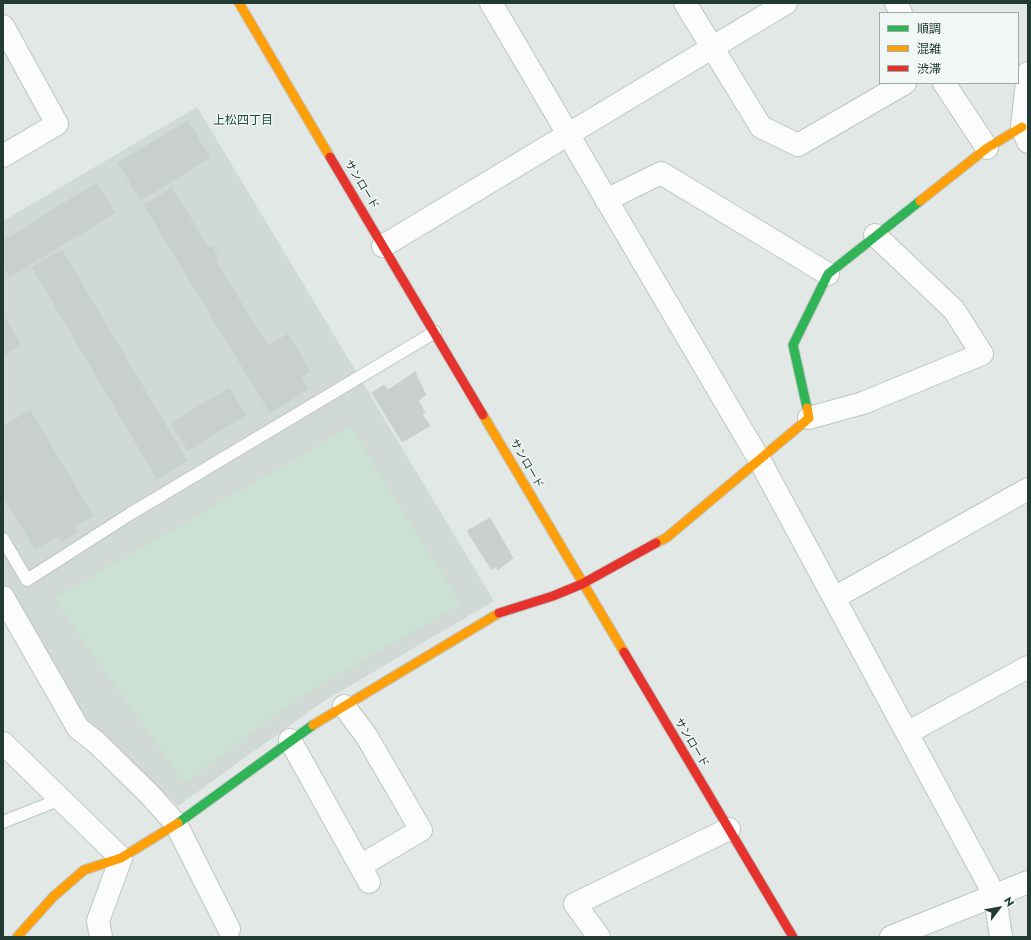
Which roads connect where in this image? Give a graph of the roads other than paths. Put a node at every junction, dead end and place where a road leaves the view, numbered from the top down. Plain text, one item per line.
1 (239, 3) edge
2 (491, 3) edge
3 (685, 3) edge
4 (786, 3) edge
5 (896, 3) edge
6 (901, 12) edge
7 (3, 26) edge
8 (712, 48) junction
9 (1028, 72) edge
10 (1028, 78) edge
11 (903, 84) edge
12 (945, 84) edge
13 (1025, 135) edge
14 (568, 136) junction
15 (987, 148) junction
16 (3, 156) edge
17 (606, 200) junction
18 (875, 235) junction
19 (383, 246) junction
20 (828, 274) junction
21 (435, 332) junction
22 (809, 418) junction
23 (760, 461) junction
24 (1028, 489) edge
25 (3, 539) edge
26 (582, 584) junction
27 (3, 597) edge
28 (834, 598) junction
29 (1028, 667) edge
30 (344, 706) junction
31 (907, 733) junction
32 (290, 740) junction
33 (3, 743) edge
34 (61, 799) junction
35 (3, 822) edge
36 (176, 824) junction
37 (729, 829) junction
38 (121, 858) junction
39 (1028, 882) edge
40 (995, 896) junction
41 (229, 929) dead end
42 (17, 937) edge
43 (101, 937) edge
44 (599, 937) edge
45 (793, 937) edge
46 (891, 937) edge
47 (1001, 937) edge

1 - 19 street, サンロード
2 - 14 street
3 - 8 street
4 - 8 street
5 - 6 street
7 - 16 street
8 - 11 street
8 - 14 street
9 - 10 street
10 - 13 street
12 - 15 street
13 - 15 street
14 - 17 street
14 - 19 street
15 - 18 street
17 - 20 street
17 - 23 street
18 - 20 street
18 - 22 street
19 - 21 street, サンロード
20 - 22 street
21 - 25 lane
21 - 26 street, サンロード
22 - 23 street
23 - 26 street
23 - 28 street
24 - 28 street
26 - 30 street
26 - 37 street, サンロード
27 - 36 street
28 - 31 street
29 - 31 street
30 - 32 street
30 - 32 street
31 - 40 street
32 - 36 street
33 - 34 street
34 - 35 lane
34 - 38 street
36 - 38 street
36 - 41 street
37 - 44 street
37 - 45 street, サンロード
38 - 42 street
38 - 43 street
39 - 40 street
40 - 46 street
40 - 47 street

